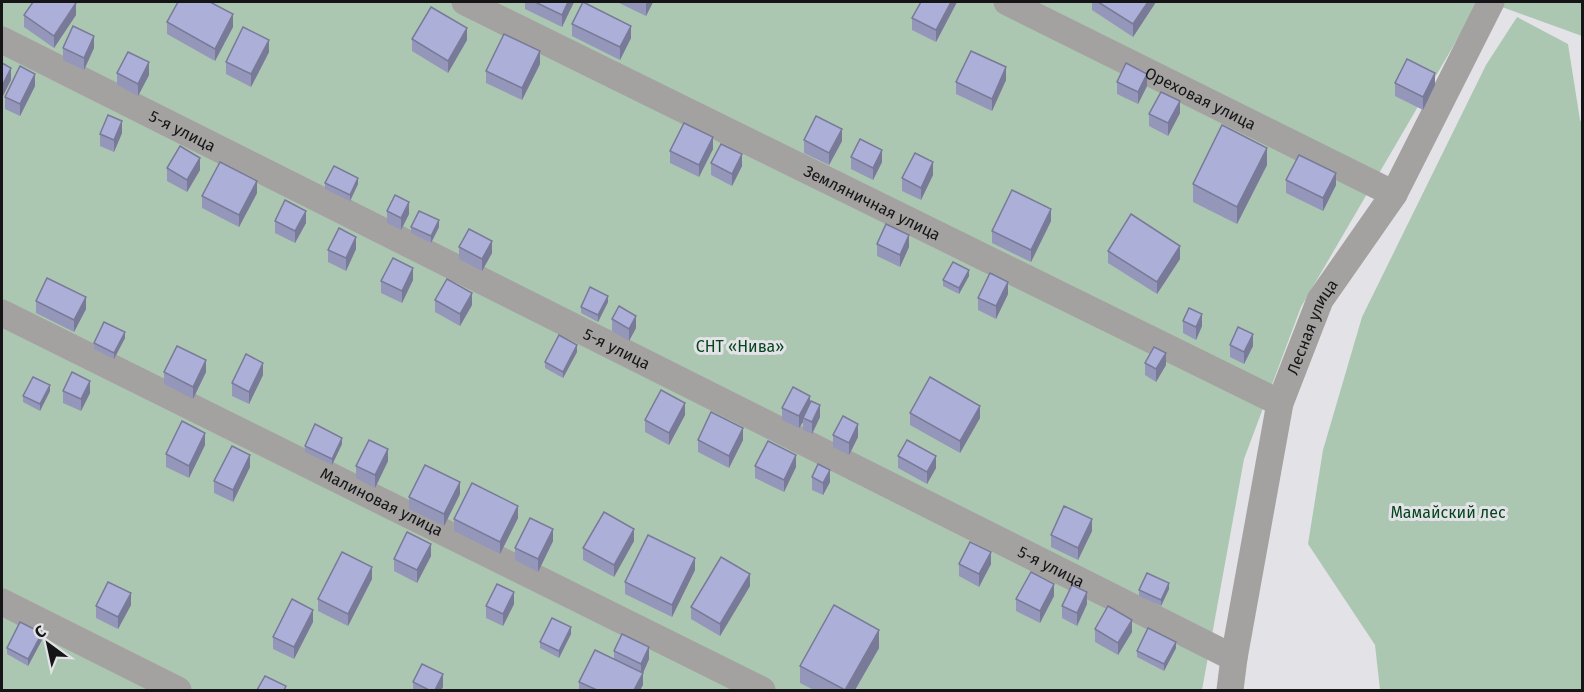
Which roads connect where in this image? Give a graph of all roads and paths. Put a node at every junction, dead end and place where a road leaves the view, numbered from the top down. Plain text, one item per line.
1 (465, 2) edge
2 (1007, 2) edge
3 (1491, 2) edge
4 (2, 40) edge
5 (1394, 194) junction
6 (2, 312) edge
7 (1280, 403) junction
8 (2, 602) edge
9 (1234, 658) junction
10 (178, 690) edge
11 (762, 690) edge
12 (1230, 690) edge

1 - 7 street, Земляничная улица
2 - 5 street, Ореховая улица
3 - 5 street, Лесная улица
4 - 9 street, 5-я улица
5 - 7 street, Лесная улица
6 - 11 street, Малиновая улица
7 - 9 street, Лесная улица
8 - 10 street
9 - 12 street, Лесная улица

